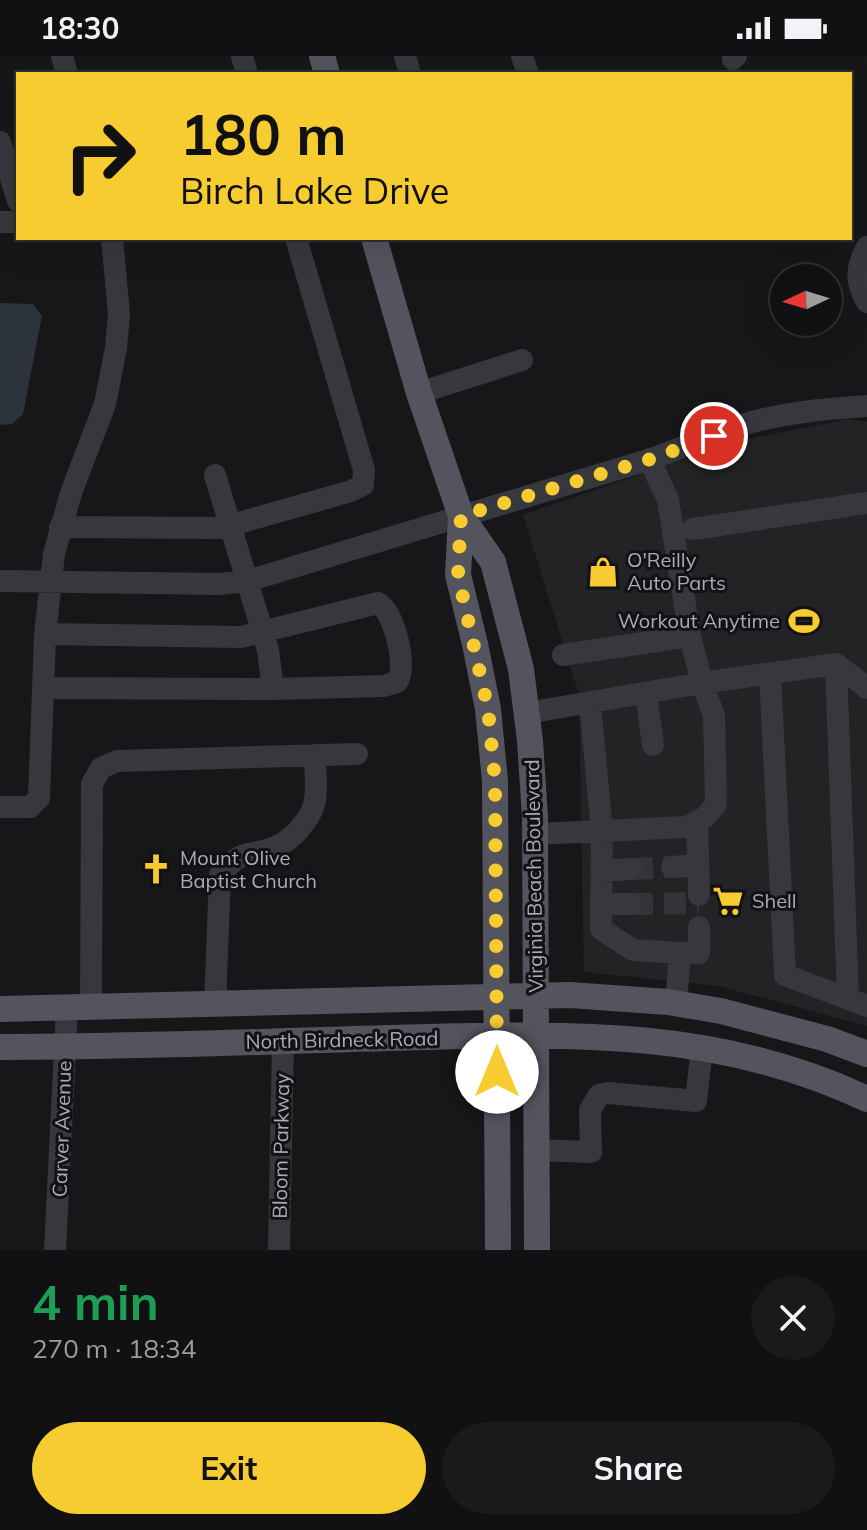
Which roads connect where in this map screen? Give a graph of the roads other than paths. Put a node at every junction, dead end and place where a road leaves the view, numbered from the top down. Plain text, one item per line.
1 (0, 142) edge
2 (16, 194) edge
3 (112, 240) edge
4 (297, 240) edge
5 (380, 240) edge
6 (867, 247) edge
7 (867, 302) edge
8 (522, 360) dead end
9 (419, 393) junction
10 (867, 406) edge
11 (867, 415) edge
12 (649, 459) junction
13 (215, 475) dead end
14 (867, 503) edge
15 (461, 516) junction
16 (231, 526) junction
17 (60, 527) junction
18 (693, 529) dead end
19 (0, 581) edge
20 (51, 581) junction
21 (247, 581) junction
22 (45, 634) junction
23 (262, 634) junction
24 (690, 636) junction
25 (563, 655) dead end
26 (836, 664) junction
27 (770, 674) junction
28 (702, 683) junction
29 (43, 688) junction
30 (867, 688) edge
31 (273, 689) junction
32 (646, 693) junction
33 (590, 703) junction
34 (527, 713) junction
35 (653, 745) dead end
36 (357, 754) dead end
37 (315, 755) junction
38 (0, 807) edge
39 (697, 821) junction
40 (602, 831) junction
41 (535, 834) junction
42 (698, 865) junction
43 (672, 867) tunnel mouth
44 (631, 869) tunnel mouth
45 (602, 871) junction
46 (699, 895) dead end
47 (601, 904) junction
48 (631, 904) tunnel mouth
49 (699, 927) dead end
50 (680, 953) junction
51 (536, 996) junction
52 (497, 997) junction
53 (676, 1003) junction
54 (858, 1003) edge
55 (215, 1005) junction
56 (79, 1008) junction
57 (0, 1009) edge
58 (497, 1036) junction
59 (536, 1036) junction
60 (283, 1041) junction
61 (0, 1047) edge
62 (65, 1047) junction
63 (702, 1047) junction
64 (867, 1054) edge
65 (867, 1099) edge
66 (537, 1150) junction
67 (55, 1250) edge
68 (279, 1250) edge
69 (498, 1250) edge
70 (537, 1250) edge

1 - 2 street
3 - 17 street
4 - 16 street
5 - 9 main road, Virginia Beach Boulevard
6 - 7 street
8 - 9 street
9 - 15 main road, Virginia Beach Boulevard
10 - 11 street
10 - 12 street
12 - 15 street
12 - 24 street
13 - 16 street
14 - 18 street
15 - 21 street
15 - 34 main road, Virginia Beach Boulevard
15 - 52 main road, Virginia Beach Boulevard
16 - 17 street
16 - 21 street
17 - 20 street
19 - 20 street
20 - 21 street
20 - 22 street
21 - 23 street
22 - 23 street
22 - 29 street
23 - 31 street
23 - 31 street
24 - 25 street
24 - 28 street
26 - 27 street
26 - 30 street
26 - 54 street
27 - 28 street
27 - 54 street
28 - 32 street
28 - 39 street
29 - 31 street
29 - 38 street
32 - 33 street
32 - 35 street
33 - 34 street
33 - 40 street
34 - 41 main road, Virginia Beach Boulevard
36 - 37 street, Carver Avenue
37 - 55 street
37 - 56 street, Carver Avenue
39 - 40 street
39 - 42 street
40 - 41 street
40 - 45 street
41 - 51 main road, Virginia Beach Boulevard
42 - 43 street
42 - 46 street
44 - 45 street
45 - 47 street
47 - 48 street
47 - 50 street
49 - 50 street
50 - 53 street
51 - 52 main road, North Birdneck Road
51 - 53 main road, North Birdneck Road
51 - 59 main road, Virginia Beach Boulevard
52 - 55 main road, North Birdneck Road
52 - 58 main road, Virginia Beach Boulevard
53 - 64 main road, North Birdneck Road
55 - 56 main road, North Birdneck Road
56 - 57 main road, North Birdneck Road
56 - 62 street, Carver Avenue
58 - 59 main road, North Birdneck Road
58 - 60 main road, North Birdneck Road
58 - 69 main road, Virginia Beach Boulevard
59 - 63 main road, North Birdneck Road
59 - 66 main road, Virginia Beach Boulevard
60 - 62 main road, North Birdneck Road
60 - 68 street, Bloom Parkway
61 - 62 main road, North Birdneck Road
62 - 67 street, Carver Avenue
63 - 65 main road, North Birdneck Road
63 - 66 street
66 - 70 main road, Virginia Beach Boulevard

